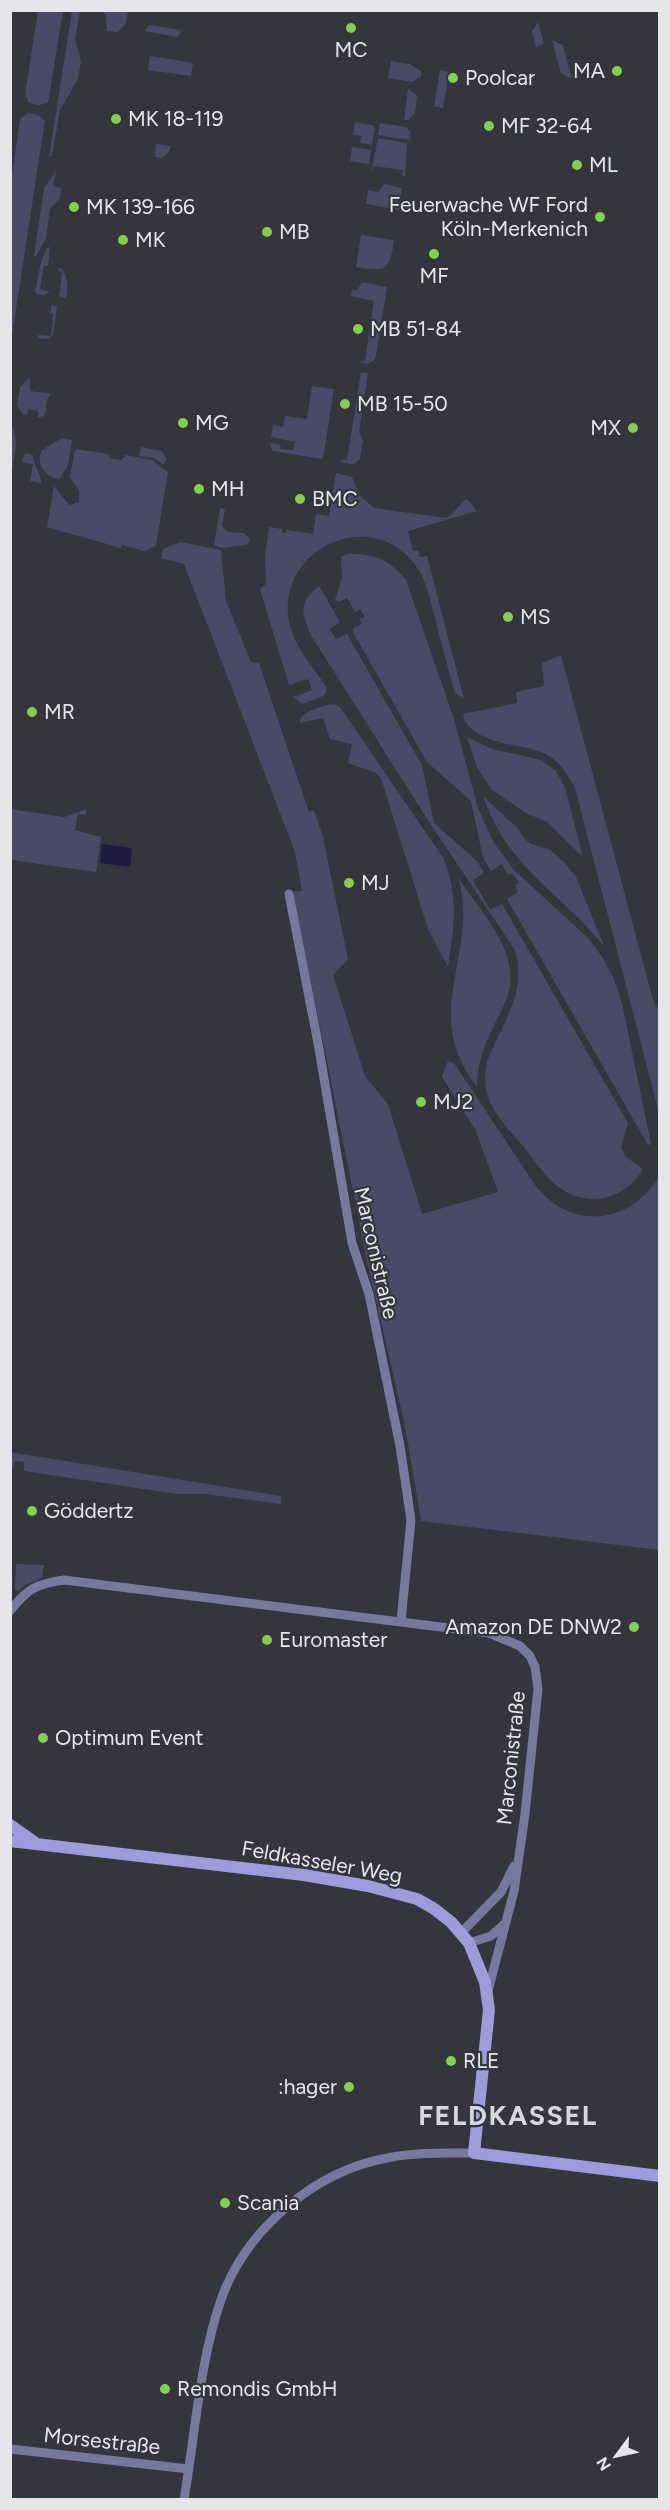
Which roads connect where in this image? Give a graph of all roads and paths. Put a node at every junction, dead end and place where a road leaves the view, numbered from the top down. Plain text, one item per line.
1 (289, 894) dead end
2 (10, 1611) edge
3 (401, 1621) junction
4 (10, 1826) edge
5 (10, 1841) edge
6 (35, 1843) junction
7 (518, 1859) junction
8 (505, 1922) junction
9 (465, 1938) junction
10 (487, 1993) junction
11 (474, 2153) junction
12 (660, 2176) edge
13 (10, 2449) edge
14 (189, 2469) junction
15 (184, 2499) edge

1 - 3 street, Marconistraße
2 - 3 street, Marconistraße
3 - 7 street, Marconistraße
4 - 6 street
5 - 6 street, Feldkasseler Weg
6 - 9 street, Feldkasseler Weg
7 - 8 street, Marconistraße
7 - 9 street, Marconistraße
8 - 9 street
8 - 10 street, Marconistraße
9 - 10 street, Feldkasseler Weg
10 - 11 street, Feldkasseler Weg
11 - 12 street
11 - 14 street
13 - 14 street, Morsestraße
14 - 15 street

